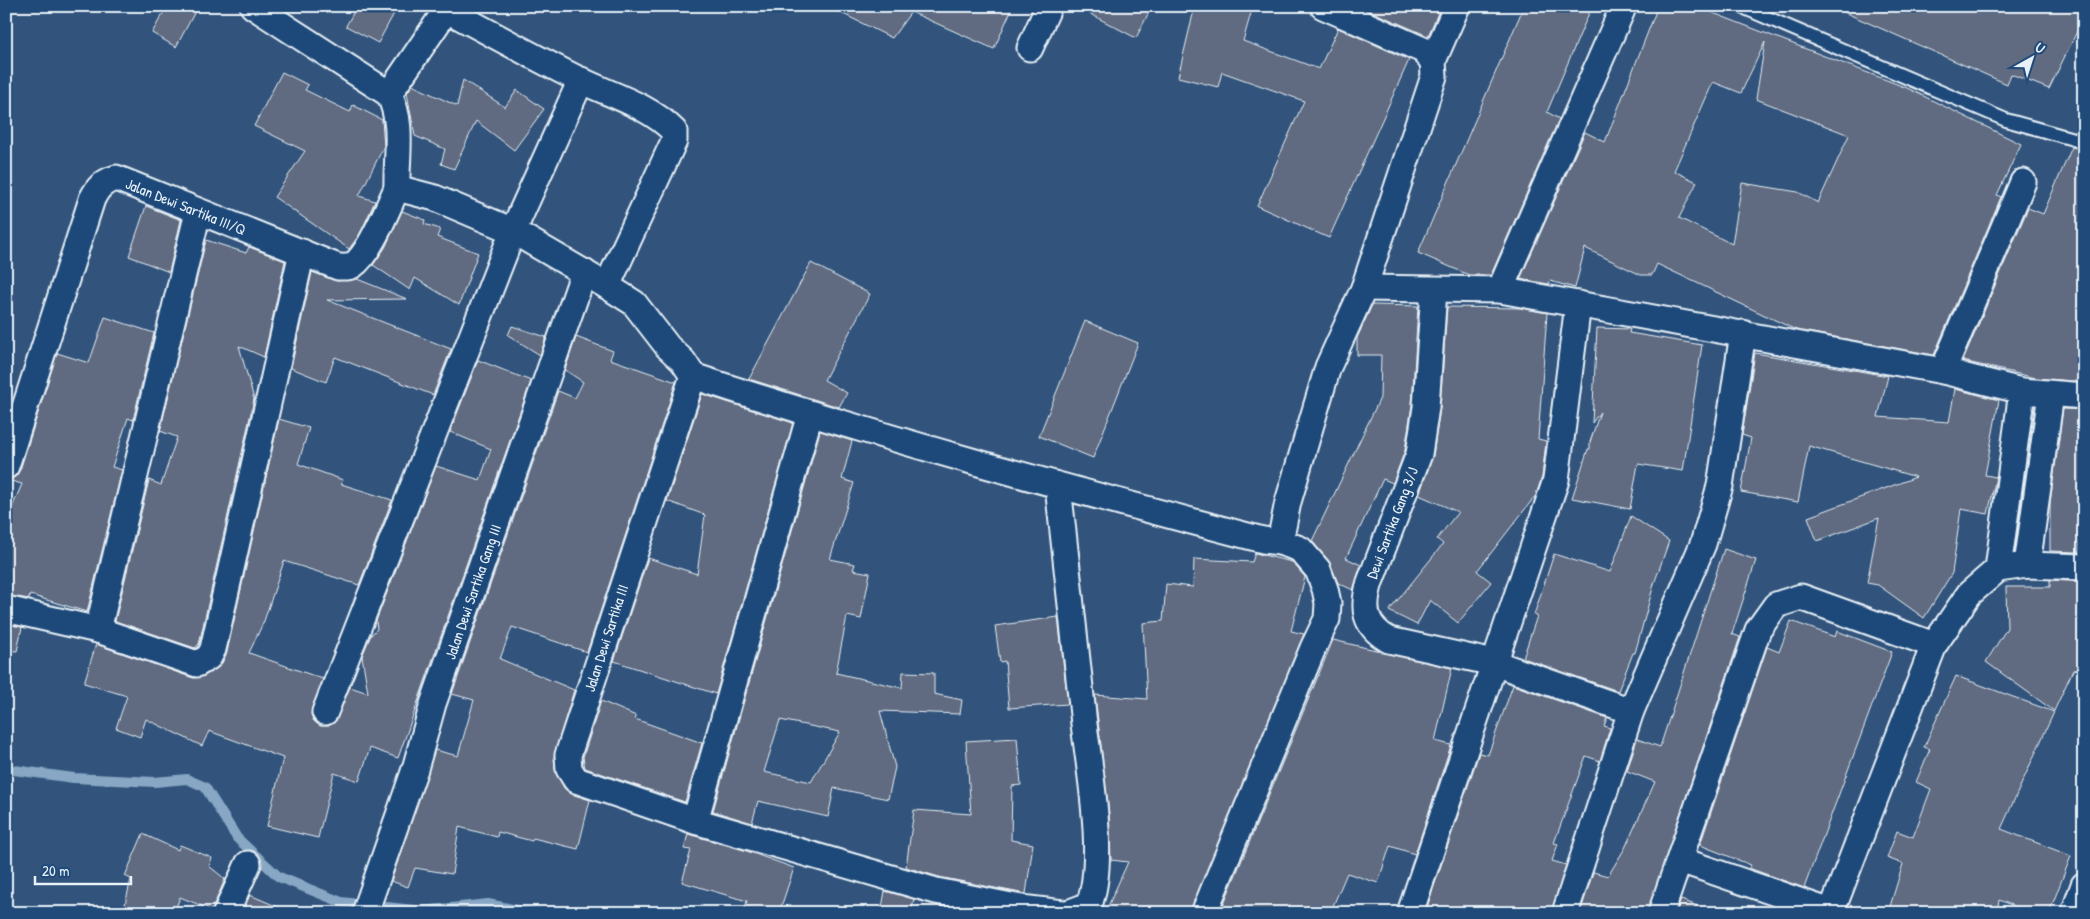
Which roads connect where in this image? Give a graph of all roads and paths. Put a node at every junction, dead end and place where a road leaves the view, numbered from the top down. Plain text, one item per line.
1 (253, 6) edge
2 (1049, 6) edge
3 (1324, 6) edge
4 (1457, 6) edge
5 (1740, 6) edge
6 (448, 8) edge
7 (1622, 10) dead end
8 (1030, 48) dead end
9 (1433, 61) junction
10 (581, 80) junction
11 (389, 94) junction
12 (2084, 142) edge
13 (2023, 182) dead end
14 (397, 188) junction
15 (198, 212) junction
16 (513, 231) junction
17 (302, 252) junction
18 (584, 272) junction
19 (607, 286) junction
20 (1364, 288) junction
21 (1434, 290) junction
22 (1500, 290) junction
23 (1578, 304) junction
24 (1743, 334) junction
25 (1943, 371) junction
26 (693, 376) junction
27 (2022, 391) junction
28 (2051, 394) junction
29 (2084, 396) edge
30 (810, 414) junction
31 (6, 466) edge
32 (1058, 486) junction
33 (1280, 542) junction
34 (2027, 565) junction
35 (2084, 567) edge
36 (1998, 569) junction
37 (6, 609) edge
38 (98, 630) junction
39 (1934, 645) junction
40 (1494, 663) junction
41 (325, 712) dead end
42 (1631, 712) junction
43 (695, 821) junction
44 (1680, 860) junction
45 (248, 864) dead end
46 (2084, 885) edge
47 (226, 913) edge
48 (365, 913) edge
49 (1063, 913) edge
50 (1068, 913) edge
51 (1204, 913) edge
52 (1410, 913) edge
53 (1565, 913) edge
54 (1661, 913) edge
55 (1831, 913) edge
56 (2074, 913) edge

1 - 11 street
2 - 8 street
3 - 9 street
4 - 9 street
5 - 12 lane
6 - 10 street
6 - 11 street
7 - 22 street
9 - 20 street
10 - 16 street
10 - 19 street
11 - 14 street
13 - 25 street
14 - 16 street
14 - 17 street, Jalan Dewi Sartika III/Q
15 - 17 street, Jalan Dewi Sartika III/Q
15 - 31 street, Jalan Dewi Sartika III/Q
15 - 38 street
16 - 18 street
16 - 41 street
17 - 38 street
18 - 19 street
18 - 48 street, Jalan Dewi Sartika Gang III
19 - 26 street
20 - 21 street
20 - 33 street
21 - 22 street
21 - 40 street, Dewi Sartika Gang 3/J
22 - 23 street
23 - 24 street
23 - 40 street
24 - 25 street
24 - 42 street
25 - 27 street
26 - 30 street
26 - 43 street, Jalan Dewi Sartika III
27 - 28 street
27 - 36 street
28 - 29 street
28 - 34 street
30 - 32 street
30 - 43 street
32 - 33 street
32 - 50 street
33 - 51 street
34 - 35 street
34 - 36 street
36 - 39 street
37 - 38 street
39 - 44 street
39 - 55 street
40 - 42 street, Dewi Sartika Gang 3/J
40 - 52 street
42 - 53 street
43 - 49 street
44 - 54 street
44 - 55 street
45 - 47 street
46 - 56 street

